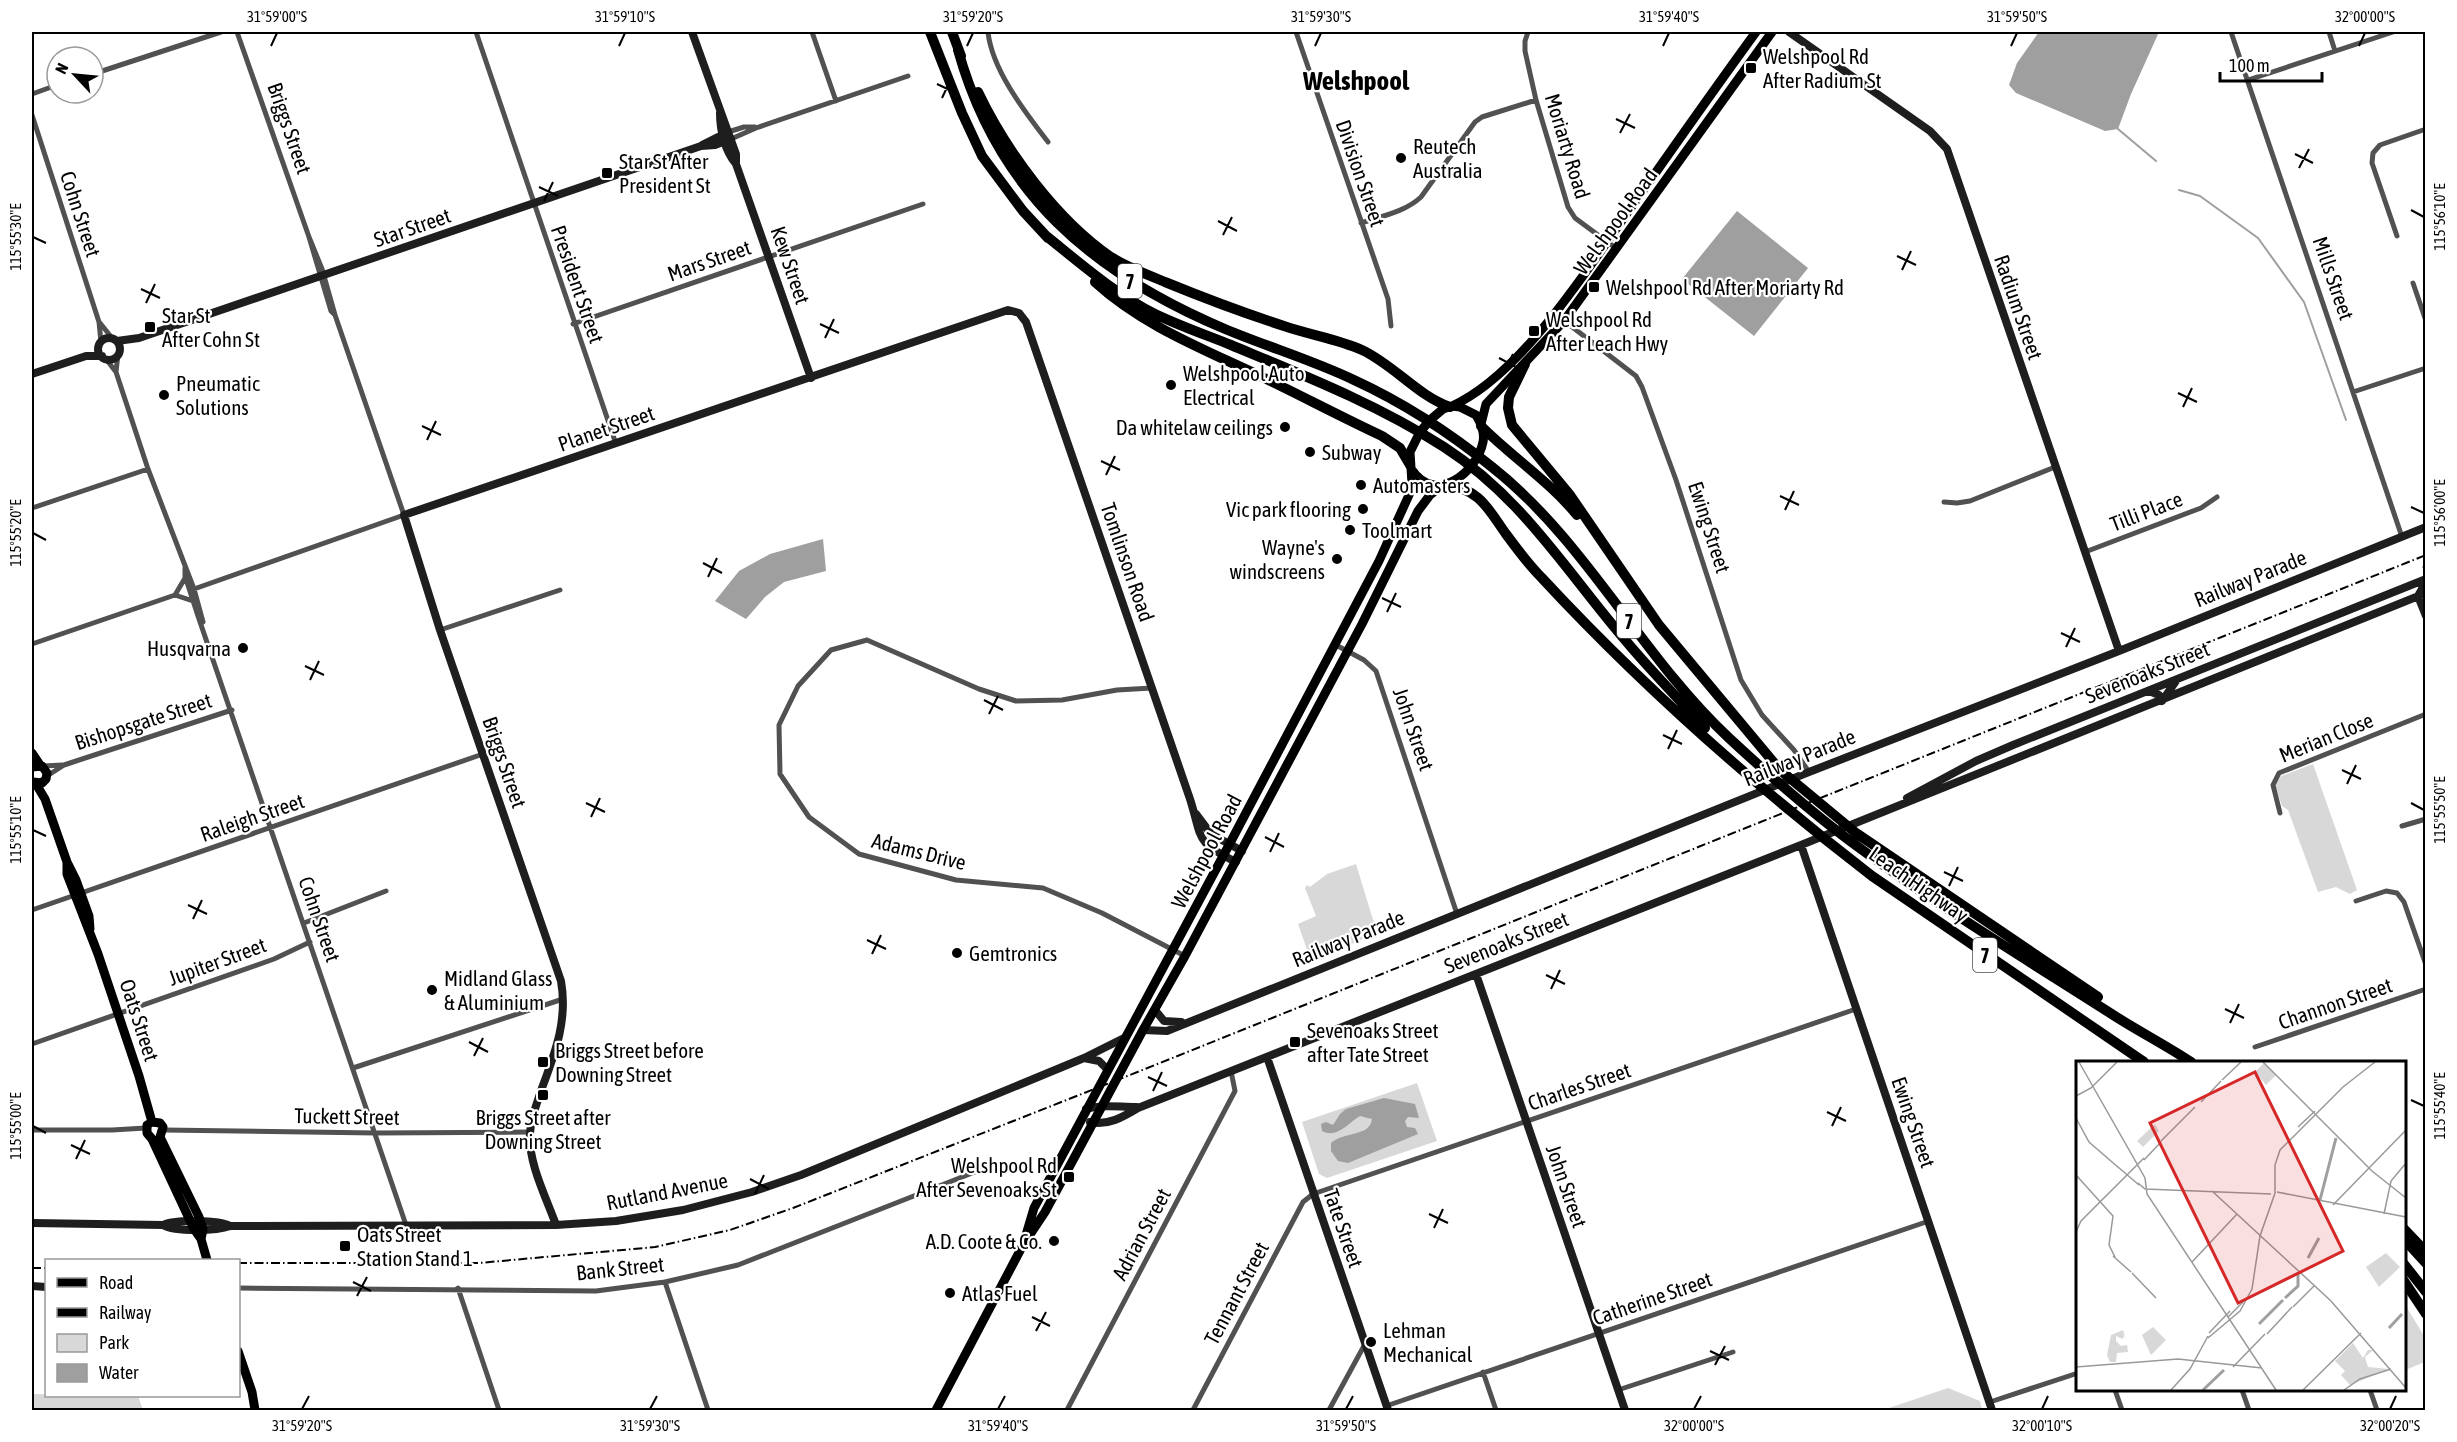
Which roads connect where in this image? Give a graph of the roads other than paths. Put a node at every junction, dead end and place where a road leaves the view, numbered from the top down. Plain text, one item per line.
1 (221, 32) edge
2 (237, 32) edge
3 (476, 32) edge
4 (692, 32) edge
5 (812, 32) edge
6 (930, 32) edge
7 (952, 32) edge
8 (987, 32) edge
9 (1296, 32) edge
10 (1528, 32) edge
11 (1756, 32) edge
12 (1773, 32) edge
13 (1789, 32) edge
14 (2231, 32) edge
15 (2329, 32) edge
16 (2393, 32) edge
17 (1797, 34) edge
18 (958, 50) junction
19 (2335, 51) junction
20 (105, 70) edge
21 (908, 76) dead end
22 (2248, 80) junction
23 (1536, 100) junction
24 (836, 101) junction
25 (32, 115) edge
26 (2426, 129) edge
27 (726, 136) junction
28 (1048, 142) dead end
29 (533, 204) junction
30 (923, 204) dead end
31 (1361, 223) junction
32 (1045, 235) junction
33 (2397, 236) dead end
34 (1607, 242) junction
35 (1617, 249) junction
36 (770, 256) junction
37 (1607, 264) junction
38 (322, 277) junction
39 (1580, 278) junction
40 (2413, 284) dead end
41 (1554, 313) junction
42 (1564, 321) junction
43 (2426, 321) edge
44 (99, 322) junction
45 (1026, 322) joint
46 (573, 324) junction
47 (1391, 326) dead end
48 (114, 340) junction
49 (134, 340) junction
50 (100, 344) junction
51 (119, 352) junction
52 (86, 356) junction
53 (104, 358) junction
54 (1525, 364) junction
55 (2426, 368) edge
56 (116, 372) junction
57 (32, 374) edge
58 (811, 378) junction
59 (2353, 392) junction
60 (1451, 406) junction
61 (1481, 425) junction
62 (616, 444) junction
63 (1411, 467) junction
64 (2055, 467) junction
65 (148, 469) junction
66 (1444, 486) junction
67 (2217, 497) dead end
68 (1944, 502) dead end
69 (32, 508) edge
70 (404, 515) junction
71 (2426, 527) edge
72 (2402, 537) junction
73 (2085, 552) junction
74 (185, 568) junction
75 (185, 576) junction
76 (1625, 577) junction
77 (2426, 581) edge
78 (2402, 588) junction
79 (194, 589) junction
80 (560, 590) dead end
81 (2423, 594) edge
82 (175, 595) junction
83 (193, 601) junction
84 (2426, 616) edge
85 (202, 623) junction
86 (440, 630) junction
87 (32, 644) edge
88 (1334, 644) junction
89 (1347, 650) junction
90 (2119, 651) junction
91 (2177, 680) junction
92 (1152, 688) junction
93 (2149, 691) junction
94 (2162, 701) junction
95 (232, 710) junction
96 (2426, 714) edge
97 (32, 753) edge
98 (483, 754) junction
99 (64, 765) junction
100 (38, 766) edge
101 (1740, 766) junction
102 (1775, 772) junction
103 (1809, 772) junction
104 (37, 781) edge
105 (1888, 810) junction
106 (1195, 813) junction
107 (2280, 813) dead end
108 (2426, 819) edge
109 (2402, 826) dead end
110 (272, 828) junction
111 (1851, 835) junction
112 (1869, 842) junction
113 (1229, 845) junction
114 (1801, 845) junction
115 (1242, 851) junction
116 (1224, 856) junction
117 (1236, 862) junction
118 (386, 891) dead end
119 (78, 894) junction
120 (2356, 901) dead end
121 (32, 910) edge
122 (1953, 911) junction
123 (1457, 914) junction
124 (304, 924) junction
125 (310, 942) junction
126 (1172, 950) junction
127 (1185, 956) junction
128 (2426, 965) edge
129 (1476, 974) junction
130 (2426, 989) edge
131 (563, 999) junction
132 (1856, 1009) junction
133 (1155, 1010) junction
134 (118, 1013) junction
135 (1186, 1022) junction
136 (1143, 1030) junction
137 (1124, 1038) junction
138 (32, 1044) edge
139 (2255, 1047) dead end
140 (1267, 1057) junction
141 (1084, 1058) junction
142 (2143, 1061) edge
143 (2189, 1061) edge
144 (2190, 1061) edge
145 (353, 1068) junction
146 (1107, 1069) junction
147 (1231, 1071) junction
148 (1102, 1104) junction
149 (1138, 1107) junction
150 (1084, 1113) junction
151 (1525, 1122) junction
152 (1092, 1123) junction
153 (149, 1125) junction
154 (32, 1130) edge
155 (530, 1132) junction
156 (376, 1133) junction
157 (159, 1135) junction
158 (985, 1168) dead end
159 (1313, 1194) junction
160 (1929, 1221) junction
161 (32, 1222) edge
162 (197, 1225) junction
163 (406, 1225) junction
164 (556, 1225) junction
165 (2406, 1231) edge
166 (2406, 1241) edge
167 (1023, 1245) junction
168 (2426, 1252) edge
169 (207, 1259) edge
170 (2426, 1263) edge
171 (2406, 1267) edge
172 (665, 1282) junction
173 (2406, 1284) edge
174 (240, 1288) edge
175 (458, 1288) junction
176 (2426, 1292) edge
177 (2426, 1314) edge
178 (1599, 1333) junction
179 (1365, 1344) junction
180 (1733, 1352) dead end
181 (240, 1357) edge
182 (1483, 1372) junction
183 (2076, 1374) edge
184 (1618, 1390) junction
185 (2116, 1391) edge
186 (2243, 1391) edge
187 (2371, 1391) edge
188 (1991, 1406) edge
189 (1387, 1408) edge
190 (259, 1410) edge
191 (499, 1410) edge
192 (708, 1410) edge
193 (936, 1410) edge
194 (1067, 1410) edge
195 (1193, 1410) edge
196 (1329, 1410) edge
197 (1496, 1410) edge
198 (1625, 1410) edge
199 (2122, 1410) edge
200 (2249, 1410) edge
201 (2378, 1410) edge

1 - 20 street
2 - 38 street, Briggs Street
3 - 29 street, President Street
4 - 27 street, Kew Street
5 - 24 street
6 - 32 highway, 7
7 - 18 highway, 7
8 - 28 street
9 - 31 street, Division Street
10 - 23 street, Moriarty Road
11 - 34 main road, Welshpool Road
12 - 35 main road, Welshpool Road
13 - 17 street, Radium Street
14 - 22 street, Mills Street
15 - 19 street
16 - 19 street
17 - 64 street, Radium Street
18 - 60 highway, 7
18 - 102 highway, 7
19 - 22 street
21 - 24 street, Star Street
22 - 59 street, Mills Street
23 - 31 street
23 - 34 street, Moriarty Road
24 - 27 street, Star Street
25 - 44 street, Cohn Street
26 - 33 street
27 - 29 street, Star Street
27 - 36 street, Kew Street
29 - 38 street, Star Street
29 - 46 street, President Street
30 - 36 street, Mars Street
31 - 47 street, Division Street
32 - 63 highway, 7
32 - 101 highway, 7
34 - 35 street, Moriarty Road
34 - 39 main road, Welshpool Road
35 - 37 main road, Welshpool Road
36 - 46 street, Mars Street
36 - 58 street, Kew Street
37 - 39 main road
37 - 42 main road, Welshpool Road
38 - 49 street, Star Street
38 - 70 street, Briggs Street
39 - 41 main road, Welshpool Road
40 - 43 street
41 - 42 street, Ewing Street
41 - 60 main road, Welshpool Road
42 - 54 main road, Welshpool Road
42 - 103 street, Ewing Street
44 - 48 street, Cohn Street
44 - 50 street, Cohn Street
45 - 58 street, Planet Street
45 - 92 street, Tomlinson Road
46 - 62 street, President Street
48 - 49 street, Star Street
48 - 50 street, Star Street
48 - 51 street
49 - 51 street, Star Street
50 - 52 street
50 - 53 street
51 - 53 street, Star Street
51 - 56 street, Cohn Street
52 - 53 street
52 - 57 street
53 - 56 street, Cohn Street
54 - 61 main road, Welshpool Road
54 - 76 highway, 7
55 - 59 street
56 - 65 street, Cohn Street
58 - 62 street, Planet Street
59 - 72 street, Mills Street
60 - 61 main road
60 - 63 main road
61 - 66 main road
61 - 76 highway
62 - 70 street, Planet Street
63 - 66 main road
63 - 88 main road, Welshpool Road
64 - 68 street
64 - 73 street, Radium Street
65 - 69 street
65 - 74 street, Cohn Street
66 - 89 main road, Welshpool Road
66 - 101 highway, 7
67 - 73 street, Tilli Place
70 - 79 street, Planet Street
70 - 86 street, Briggs Street
71 - 72 street, Railway Parade
72 - 90 street, Railway Parade
73 - 90 street, Radium Street
74 - 75 street, Cohn Street
74 - 79 street, Cohn Street
75 - 82 street
75 - 83 street, Cohn Street
76 - 102 highway
77 - 78 street, Sevenoaks Street
77 - 81 street
78 - 81 street
78 - 91 street, Sevenoaks Street
79 - 85 street, Cohn Street
80 - 86 street
81 - 84 street
81 - 94 street, Sevenoaks Street
82 - 83 street
82 - 87 street
83 - 85 street, Cohn Street
85 - 95 street, Cohn Street
86 - 98 street, Briggs Street
88 - 89 street, John Street
88 - 113 main road, Welshpool Road
89 - 115 main road, Welshpool Road
89 - 123 street, John Street
90 - 103 street, Railway Parade
91 - 93 street, Sevenoaks Street
91 - 94 street
92 - 106 street, Tomlinson Road
92 - 126 street, Adams Drive
93 - 94 street
93 - 105 street, Sevenoaks Street
94 - 105 street, Sevenoaks Street
95 - 99 street, Bishopsgate Street
95 - 110 street, Cohn Street
96 - 107 street, Merian Close
97 - 100 main road
98 - 110 street, Raleigh Street
98 - 131 street, Briggs Street
99 - 100 street, Bishopsgate Street
99 - 104 street, Bishopsgate Street
100 - 104 main road, Oats Street
101 - 142 highway, Leach Highway / 7
102 - 111 highway, 7
103 - 123 street, Railway Parade
104 - 119 main road, Oats Street
105 - 114 street, Sevenoaks Street
106 - 113 street, Tomlinson Road
106 - 116 street, Tomlinson Road
108 - 109 street
110 - 119 street, Raleigh Street
110 - 124 street, Cohn Street
111 - 112 highway
111 - 122 highway, 7
112 - 122 highway
112 - 144 highway
113 - 115 street, Tomlinson Road
113 - 116 main road, Welshpool Road
114 - 129 street, Sevenoaks Street
114 - 132 street, Ewing Street
115 - 117 main road, Welshpool Road
116 - 117 street, Tomlinson Road
116 - 126 main road, Welshpool Road
117 - 127 main road, Welshpool Road
118 - 124 street
119 - 121 street, Raleigh Street
119 - 134 main road, Oats Street
120 - 128 street
122 - 143 highway, 7
123 - 135 street, Railway Parade
124 - 125 street, Cohn Street
125 - 134 street, Jupiter Street
125 - 145 street, Cohn Street
126 - 127 street, Adams Drive
126 - 137 main road, Welshpool Road
127 - 133 main road, Welshpool Road
129 - 140 street, Sevenoaks Street
129 - 151 street, John Street
130 - 139 street, Channon Street
131 - 145 street
131 - 155 street, Briggs Street
132 - 151 street, Charles Street
132 - 160 street, Ewing Street
133 - 135 street
133 - 136 main road, Welshpool Road
134 - 138 street, Jupiter Street
134 - 153 main road, Oats Street
135 - 136 street, Railway Parade
136 - 148 main road, Welshpool Road
137 - 141 street, Rutland Avenue
137 - 146 main road, Welshpool Road
140 - 147 street, Sevenoaks Street
140 - 159 street, Tate Street
141 - 146 street
141 - 164 street, Rutland Avenue
145 - 156 street, Cohn Street
146 - 150 main road, Welshpool Road
147 - 149 street, Sevenoaks Street
147 - 194 street, Adrian Street
148 - 149 street, Sevenoaks Street
148 - 150 street, Sevenoaks Street
148 - 152 main road, Welshpool Road
149 - 152 street, Sevenoaks Street
150 - 152 street
150 - 167 main road, Welshpool Road
151 - 159 street, Charles Street
151 - 178 street, John Street
152 - 167 main road, Welshpool Road
153 - 154 street
153 - 157 main road, Oats Street
153 - 157 main road
155 - 156 street, Tuckett Street
155 - 164 street, Briggs Street
156 - 157 street, Tuckett Street
156 - 163 street, Cohn Street
157 - 162 main road
158 - 172 street, Bank Street
159 - 179 street, Tate Street
159 - 195 street, Tennant Street
160 - 178 street, Catherine Street
160 - 188 street, Ewing Street
161 - 162 street, Rutland Avenue
162 - 163 street, Rutland Avenue
162 - 169 main road
163 - 164 street, Rutland Avenue
165 - 168 highway
166 - 170 highway
167 - 193 main road, Welshpool Road
171 - 176 highway
172 - 175 street, Bank Street
172 - 192 street
173 - 177 highway
174 - 175 street, Bank Street
175 - 191 street
178 - 182 street, Catherine Street
178 - 184 street, John Street
179 - 189 street, Tate Street
179 - 196 street
180 - 184 street
181 - 190 main road
182 - 189 street, Catherine Street
182 - 197 street
183 - 188 street
184 - 198 street, John Street
185 - 199 street
186 - 200 street
187 - 201 street

